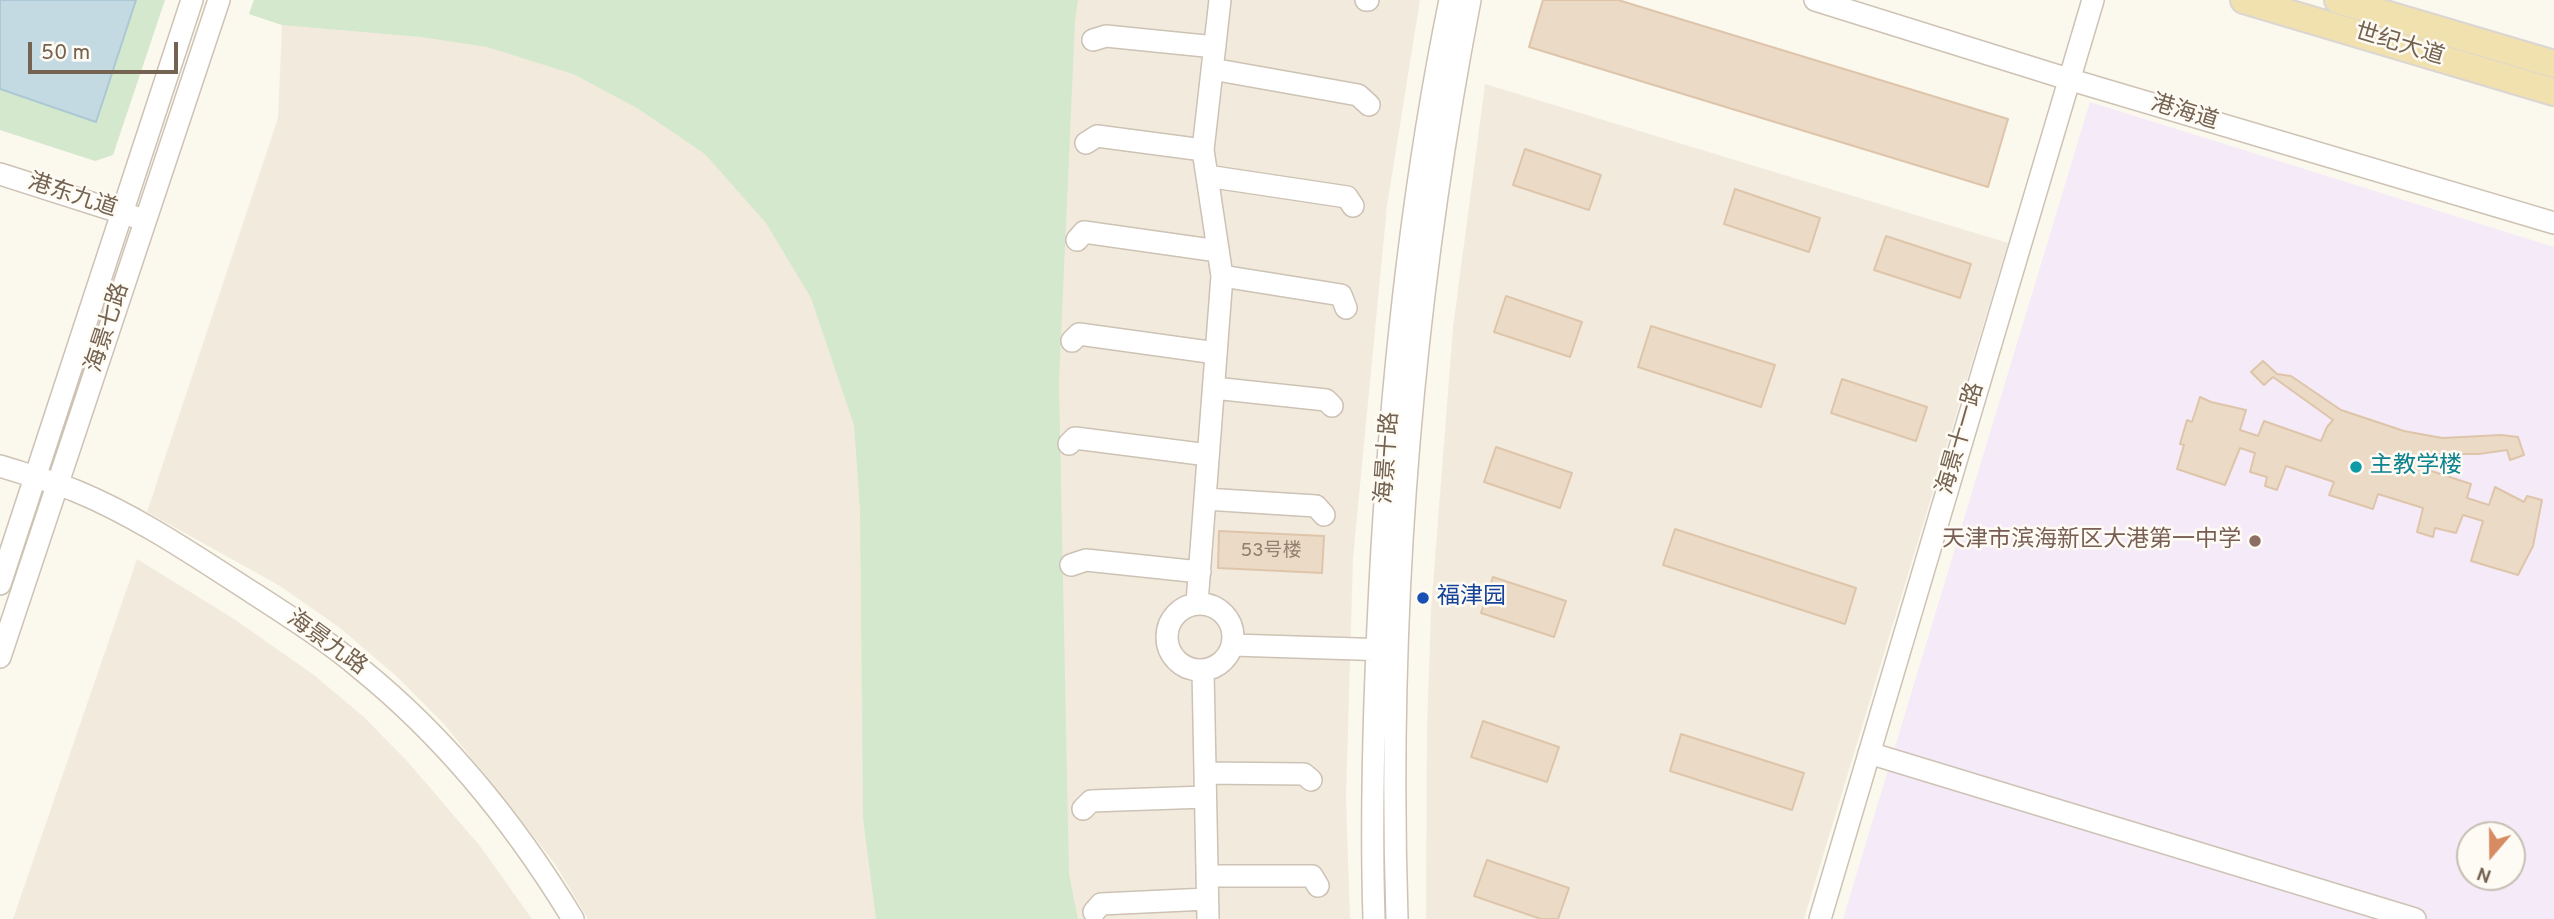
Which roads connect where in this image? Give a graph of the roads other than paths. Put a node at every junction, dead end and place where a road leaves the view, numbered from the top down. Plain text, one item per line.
1 (192, 0) edge
2 (219, 0) edge
3 (1220, 0) edge
4 (1450, 0) edge
5 (1470, 0) edge
6 (1815, 0) edge
7 (2093, 0) edge
8 (2244, 0) edge
9 (2338, 0) edge
10 (1093, 40) dead end
11 (1215, 47) junction
12 (2554, 64) edge
13 (1212, 69) junction
14 (2068, 79) junction
15 (2554, 92) edge
16 (1369, 105) dead end
17 (1086, 143) dead end
18 (1203, 150) junction
19 (0, 174) edge
20 (1207, 176) junction
21 (1353, 206) dead end
22 (122, 214) junction
23 (145, 221) junction
24 (2554, 223) edge
25 (1077, 240) dead end
26 (1218, 251) junction
27 (1222, 276) junction
28 (1346, 308) dead end
29 (1072, 341) dead end
30 (1216, 353) junction
31 (1214, 387) junction
32 (1332, 406) dead end
33 (1069, 444) dead end
34 (1208, 455) junction
35 (0, 466) edge
36 (0, 479) edge
37 (34, 483) junction
38 (56, 490) junction
39 (1205, 499) junction
40 (1324, 515) dead end
41 (1071, 565) dead end
42 (1200, 572) junction
43 (0, 584) edge
44 (1197, 603) junction
45 (1233, 645) junction
46 (1376, 649) junction
47 (1398, 650) junction
48 (0, 656) edge
49 (1203, 671) junction
50 (1869, 753) junction
51 (1205, 773) junction
52 (1311, 779) dead end
53 (1205, 797) junction
54 (1083, 809) dead end
55 (1207, 876) junction
56 (1318, 886) dead end
57 (1208, 909) edge
58 (1094, 912) dead end
59 (563, 919) edge
60 (573, 919) edge
61 (1374, 919) edge
62 (1397, 919) edge
63 (1820, 919) edge
64 (2415, 919) edge

1 - 22 street, 海景七路
2 - 23 street, 海景七路
3 - 11 street
4 - 46 street, 海景十路
5 - 47 street, 海景十路
6 - 14 street, 港海道
7 - 14 street, 海景十一路
8 - 15 main road, 世纪大道
9 - 12 main road, 世纪大道
10 - 11 street
11 - 13 street
13 - 16 street
13 - 18 street
14 - 24 street, 港海道
14 - 50 street, 海景十一路
17 - 18 street
18 - 20 street
19 - 22 street, 港东九道
20 - 21 street
20 - 26 street
22 - 23 street, 港东九道
22 - 37 street, 海景七路
23 - 38 street, 海景七路
25 - 26 street
26 - 27 street
27 - 28 street
27 - 30 street
29 - 30 street
30 - 31 street
31 - 32 street
31 - 34 street
33 - 34 street
34 - 39 street
35 - 37 street, 海景九路
36 - 37 street, 海景九路
37 - 38 street, 海景九路
37 - 43 street, 海景七路
38 - 48 street, 海景七路
38 - 59 street, 海景九路
38 - 60 street, 海景九路
39 - 40 street
39 - 42 street
41 - 42 street
42 - 44 street
44 - 45 street
44 - 49 street
45 - 46 street
45 - 49 street
46 - 47 street
46 - 61 street, 海景十路
47 - 62 street, 海景十路
49 - 51 street
50 - 63 street, 海景十一路
50 - 64 street
51 - 52 street
51 - 53 street
53 - 54 street
53 - 55 street
55 - 56 street
55 - 57 street
57 - 58 street

